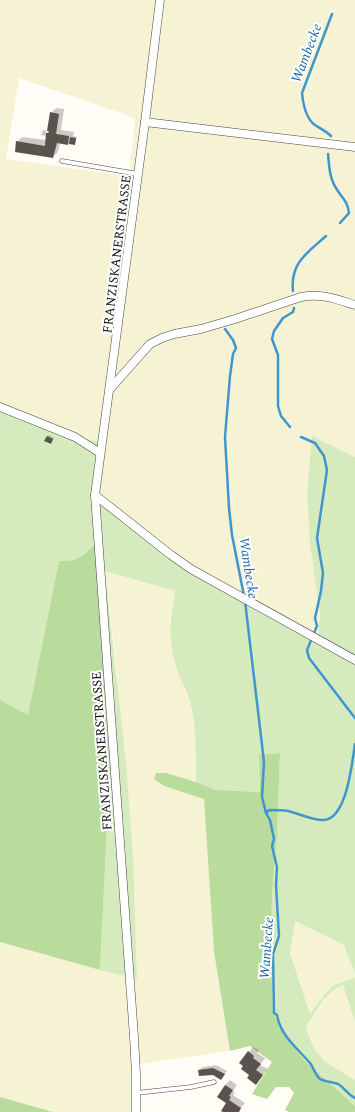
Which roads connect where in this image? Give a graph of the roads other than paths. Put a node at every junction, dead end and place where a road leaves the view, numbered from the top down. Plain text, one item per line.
1 (160, 0) edge
2 (145, 122) junction
3 (355, 147) edge
4 (62, 161) dead end
5 (138, 174) junction
6 (355, 306) edge
7 (110, 389) junction
8 (0, 407) edge
9 (100, 453) junction
10 (95, 495) junction
11 (355, 660) edge
12 (214, 1082) dead end
13 (136, 1093) junction
14 (136, 1112) edge

1 - 2 street, FRANZISKANERSTRASSE
2 - 3 street
2 - 5 street, FRANZISKANERSTRASSE
4 - 5 lane
5 - 7 street, FRANZISKANERSTRASSE
6 - 7 street
7 - 9 street, FRANZISKANERSTRASSE
8 - 9 street
9 - 10 street, FRANZISKANERSTRASSE
10 - 11 street
10 - 13 street, FRANZISKANERSTRASSE
12 - 13 lane
13 - 14 street, FRANZISKANERSTRASSE

